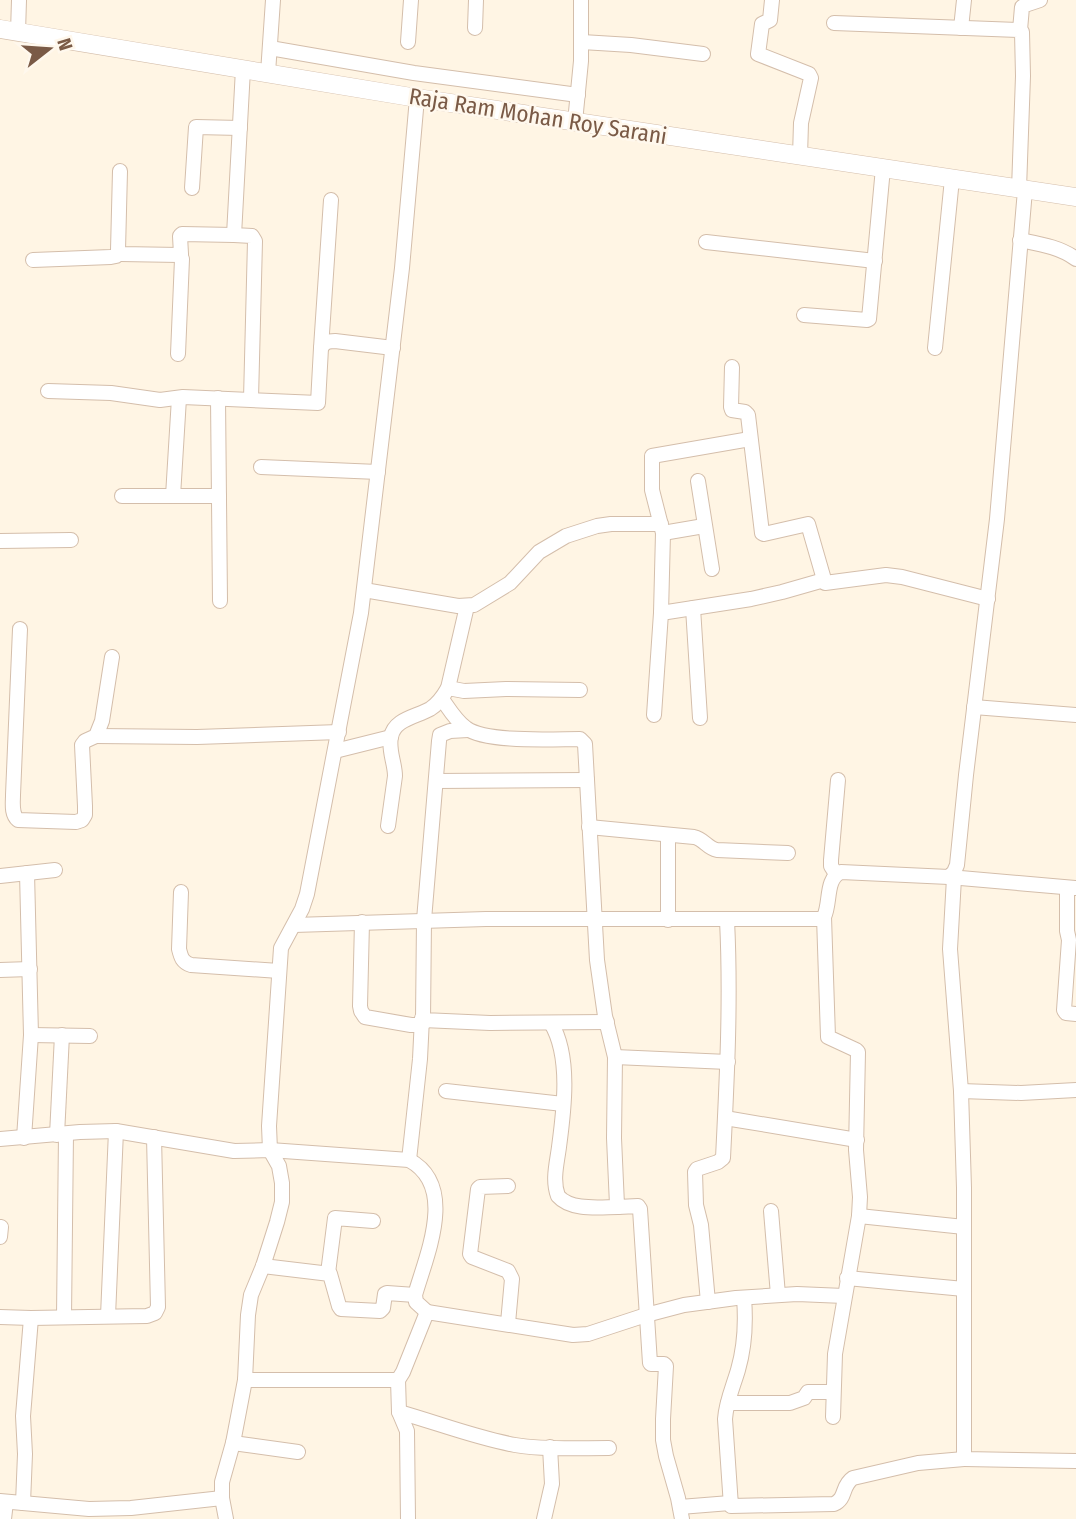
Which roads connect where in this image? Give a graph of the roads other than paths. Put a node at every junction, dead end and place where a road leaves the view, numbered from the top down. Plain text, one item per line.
1 (19, 0) edge
2 (273, 0) edge
3 (411, 0) edge
4 (476, 0) edge
5 (581, 0) edge
6 (772, 0) edge
7 (964, 0) edge
8 (1041, 0) edge
9 (834, 23) dead end
10 (475, 28) dead end
11 (961, 28) junction
12 (0, 29) edge
13 (1020, 30) junction
14 (18, 32) junction
15 (582, 41) junction
16 (408, 42) dead end
17 (270, 48) junction
18 (702, 54) dead end
19 (243, 69) junction
20 (268, 73) junction
21 (578, 95) junction
22 (417, 98) junction
23 (575, 122) junction
24 (240, 128) junction
25 (800, 156) junction
26 (883, 168) junction
27 (120, 171) dead end
28 (952, 179) junction
29 (191, 188) dead end
30 (1022, 189) junction
31 (1076, 197) edge
32 (331, 200) dead end
33 (234, 235) junction
34 (1020, 240) junction
35 (706, 242) dead end
36 (119, 253) junction
37 (180, 255) junction
38 (1076, 259) edge
39 (33, 260) dead end
40 (875, 261) junction
41 (804, 315) dead end
42 (321, 348) junction
43 (393, 348) junction
44 (935, 348) dead end
45 (177, 355) dead end
46 (732, 367) dead end
47 (48, 391) dead end
48 (178, 398) junction
49 (218, 398) junction
50 (251, 399) junction
51 (750, 439) junction
52 (261, 467) dead end
53 (378, 472) junction
54 (698, 481) dead end
55 (122, 496) dead end
56 (173, 496) junction
57 (219, 496) junction
58 (704, 526) junction
59 (662, 529) junction
60 (71, 540) dead end
61 (0, 541) edge
62 (712, 569) dead end
63 (824, 580) junction
64 (364, 590) junction
65 (988, 599) junction
66 (220, 601) dead end
67 (467, 606) junction
68 (693, 608) junction
69 (661, 613) junction
70 (20, 628) dead end
71 (112, 657) dead end
72 (580, 690) dead end
73 (445, 694) junction
74 (974, 707) junction
75 (654, 715) dead end
76 (1076, 715) edge
77 (700, 718) dead end
78 (468, 730) junction
79 (339, 732) junction
80 (96, 736) junction
81 (391, 737) junction
82 (335, 751) junction
83 (587, 780) junction
84 (838, 780) dead end
85 (436, 781) junction
86 (7, 794) edge
87 (388, 826) dead end
88 (589, 827) junction
89 (668, 835) junction
90 (788, 853) dead end
91 (55, 870) dead end
92 (27, 873) junction
93 (836, 874) junction
94 (0, 876) edge
95 (952, 877) junction
96 (1072, 888) edge
97 (181, 892) dead end
98 (824, 917) junction
99 (424, 920) junction
100 (595, 920) junction
101 (668, 920) junction
102 (727, 920) junction
103 (362, 922) junction
104 (293, 925) junction
105 (30, 969) junction
106 (0, 970) edge
107 (279, 971) junction
108 (1076, 1014) edge
109 (423, 1021) junction
110 (607, 1021) junction
111 (551, 1023) junction
112 (31, 1035) junction
113 (62, 1035) junction
114 (90, 1036) dead end
115 (615, 1058) junction
116 (728, 1062) junction
117 (1076, 1090) edge
118 (446, 1091) dead end
119 (961, 1091) junction
120 (563, 1104) junction
121 (725, 1118) junction
122 (116, 1131) junction
123 (61, 1135) junction
124 (154, 1137) junction
125 (24, 1138) junction
126 (0, 1139) edge
127 (857, 1140) junction
128 (270, 1150) junction
129 (409, 1160) junction
130 (508, 1186) dead end
131 (618, 1207) junction
132 (771, 1211) dead end
133 (859, 1216) junction
134 (373, 1222) dead end
135 (1, 1227) edge
136 (964, 1227) junction
137 (0, 1237) edge
138 (263, 1266) junction
139 (328, 1273) junction
140 (847, 1278) junction
141 (964, 1289) junction
142 (415, 1295) junction
143 (778, 1295) junction
144 (844, 1296) junction
145 (744, 1298) junction
146 (708, 1302) junction
147 (427, 1311) junction
148 (646, 1315) junction
149 (0, 1317) edge
150 (64, 1317) junction
151 (108, 1317) junction
152 (32, 1318) junction
153 (508, 1323) junction
154 (245, 1380) junction
155 (398, 1380) junction
156 (833, 1392) junction
157 (728, 1403) junction
158 (399, 1412) junction
159 (833, 1417) dead end
160 (233, 1443) junction
161 (550, 1447) junction
162 (609, 1448) dead end
163 (298, 1452) dead end
164 (964, 1459) junction
165 (1076, 1461) edge
166 (222, 1499) junction
167 (3, 1501) edge
168 (23, 1503) junction
169 (730, 1503) junction
170 (681, 1513) edge
171 (89, 1514) edge
172 (4, 1519) edge
173 (226, 1519) edge
174 (408, 1519) edge
175 (544, 1519) edge

1 - 14 street
2 - 17 street
3 - 16 street
4 - 10 street
5 - 15 street
6 - 25 street
7 - 11 street
8 - 13 street
9 - 11 street
11 - 13 street
12 - 14 street, Raja Ram Mohan Roy Sarani
13 - 30 street
14 - 19 street, Raja Ram Mohan Roy Sarani
15 - 18 street
15 - 21 street
17 - 20 street
17 - 21 street
19 - 20 street, Raja Ram Mohan Roy Sarani
19 - 24 street
20 - 22 street, Raja Ram Mohan Roy Sarani
21 - 23 street
22 - 23 street, Raja Ram Mohan Roy Sarani
22 - 43 street
23 - 25 street, Raja Ram Mohan Roy Sarani
24 - 29 street
24 - 33 street
25 - 26 street, Raja Ram Mohan Roy Sarani
26 - 28 street, Raja Ram Mohan Roy Sarani
26 - 40 street
27 - 36 street
28 - 30 street, Raja Ram Mohan Roy Sarani
28 - 44 street
30 - 31 street, Raja Ram Mohan Roy Sarani
30 - 34 street
32 - 42 street
33 - 37 street
33 - 50 street
34 - 38 street
34 - 65 street
35 - 40 street
36 - 37 street
36 - 39 street
37 - 45 street
40 - 41 street
42 - 43 street
42 - 50 street
43 - 53 street
46 - 51 street
47 - 48 street
48 - 49 street
48 - 56 street
49 - 50 street
49 - 57 street
51 - 59 street
51 - 63 street
52 - 53 street
53 - 64 street
54 - 58 street
55 - 56 street
56 - 57 street
57 - 66 street
58 - 59 street
58 - 62 street
59 - 67 street
59 - 69 street
60 - 61 street
63 - 65 street
63 - 68 street
64 - 67 street
64 - 79 street
65 - 74 street
67 - 73 street
68 - 69 street
68 - 77 street
69 - 75 street
70 - 86 street
71 - 80 street
72 - 73 street
73 - 78 street
73 - 81 street
74 - 76 street
74 - 95 street
78 - 83 street
78 - 85 street
79 - 80 street
79 - 82 street
80 - 86 street
81 - 82 street
81 - 87 street
82 - 104 street
83 - 85 street
83 - 88 street
84 - 93 street
85 - 99 street
88 - 89 street
88 - 100 street
89 - 90 street
89 - 101 street
91 - 92 street
92 - 94 street
92 - 105 street
93 - 95 street
93 - 98 street
95 - 96 street
95 - 119 street
96 - 108 street
97 - 107 street
98 - 102 street
98 - 127 street
99 - 100 street
99 - 103 street
99 - 109 street
100 - 101 street
100 - 110 street
101 - 102 street
102 - 116 street
103 - 104 street
103 - 109 street
104 - 107 street
105 - 106 street
105 - 112 street
107 - 128 street
109 - 111 street
109 - 129 street
110 - 111 street
110 - 115 street
111 - 120 street
112 - 113 street
112 - 125 street
113 - 114 street
113 - 123 street
115 - 116 street
115 - 131 street
116 - 121 street
117 - 119 street
118 - 120 street
119 - 136 street
120 - 131 street
121 - 127 street
121 - 146 street
122 - 123 street
122 - 124 street
122 - 151 street
123 - 125 street
123 - 150 street
124 - 128 street
124 - 151 street
125 - 126 street
127 - 133 street
128 - 129 street
128 - 138 street
129 - 142 street
130 - 153 street
131 - 148 street
132 - 143 street
133 - 136 street
133 - 140 street
134 - 139 street
135 - 137 street
136 - 141 street
138 - 139 street
138 - 154 street
139 - 142 street
140 - 141 street
140 - 144 street
141 - 164 street
142 - 147 street
143 - 144 street
143 - 145 street
144 - 156 street
145 - 146 street
145 - 157 street
146 - 148 street
147 - 153 street
147 - 155 street
148 - 153 street
148 - 170 street
149 - 152 street
150 - 151 street
150 - 152 street
152 - 168 street
154 - 155 street
154 - 160 street
155 - 158 street
156 - 157 street
156 - 159 street
157 - 169 street
158 - 161 street
158 - 174 street
160 - 163 street
160 - 166 street
161 - 162 street
161 - 175 street
164 - 165 street
164 - 169 street
166 - 171 street
166 - 173 street
167 - 168 street
167 - 172 street
168 - 171 street
169 - 170 street

